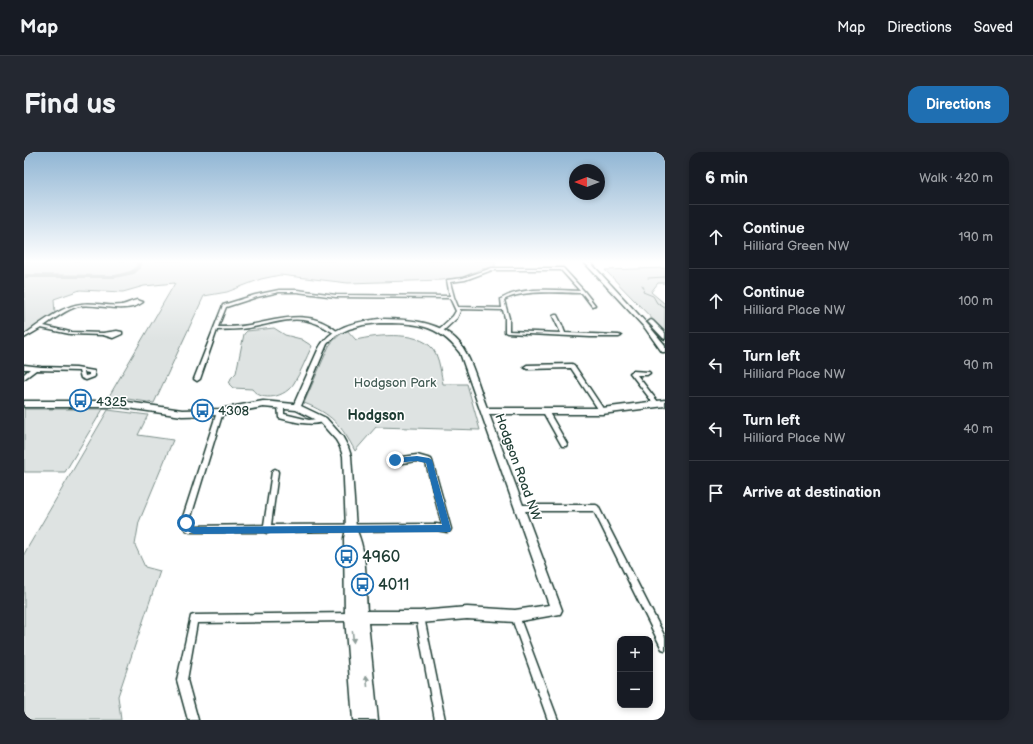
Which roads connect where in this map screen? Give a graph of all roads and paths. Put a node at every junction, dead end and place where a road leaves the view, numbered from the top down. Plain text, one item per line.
1 (450, 288) edge
2 (579, 288) edge
3 (611, 288) edge
4 (617, 288) edge
5 (583, 292) junction
6 (452, 297) junction
7 (593, 305) dead end
8 (124, 306) dead end
9 (457, 309) junction
10 (505, 310) junction
11 (555, 316) dead end
12 (40, 326) junction
13 (216, 329) junction
14 (440, 331) junction
15 (336, 332) junction
16 (103, 334) dead end
17 (563, 334) junction
18 (619, 336) dead end
19 (24, 337) edge
20 (665, 337) edge
21 (665, 350) edge
22 (527, 367) dead end
23 (25, 368) edge
24 (35, 368) junction
25 (81, 370) dead end
26 (647, 373) dead end
27 (24, 377) edge
28 (197, 379) dead end
29 (656, 403) junction
30 (665, 403) edge
31 (24, 404) edge
32 (282, 405) junction
33 (296, 407) junction
34 (484, 411) junction
35 (602, 411) junction
36 (220, 412) junction
37 (546, 412) junction
38 (323, 420) junction
39 (564, 444) dead end
40 (395, 460) dead end
41 (275, 472) dead end
42 (520, 508) junction
43 (351, 529) junction
44 (267, 530) junction
45 (515, 616) junction
46 (356, 617) junction
47 (420, 617) junction
48 (665, 646) edge
49 (193, 720) edge
50 (360, 720) edge
51 (371, 720) edge
52 (440, 720) edge
53 (553, 720) edge

1 - 6 street
2 - 5 street
3 - 21 main road
4 - 20 main road
5 - 7 street
5 - 10 street
6 - 9 street
6 - 13 street
8 - 12 street
9 - 10 street
9 - 14 street
10 - 17 street
11 - 17 street
12 - 16 street
12 - 19 street
13 - 15 street
13 - 28 street
14 - 15 street, Hodgson Road NW
14 - 34 street, Hodgson Road NW
15 - 33 street, Hodgson Road NW
17 - 18 street
22 - 35 street
23 - 24 street
24 - 25 street
24 - 27 street
26 - 29 street
29 - 30 street
29 - 35 street
31 - 36 street
32 - 33 street
32 - 36 street
32 - 38 street
33 - 38 street
34 - 37 street
34 - 42 street, Hodgson Road NW
35 - 37 street
36 - 44 street
37 - 39 street
38 - 43 street
40 - 43 street
41 - 44 street
42 - 45 street, Hodgson Road NW
42 - 48 street
43 - 44 street
43 - 46 street
45 - 47 street, Hodgson Road NW
45 - 53 street
46 - 47 street, Hodgson Road NW
46 - 49 street
46 -> 50 street
51 -> 46 street
47 - 52 street

